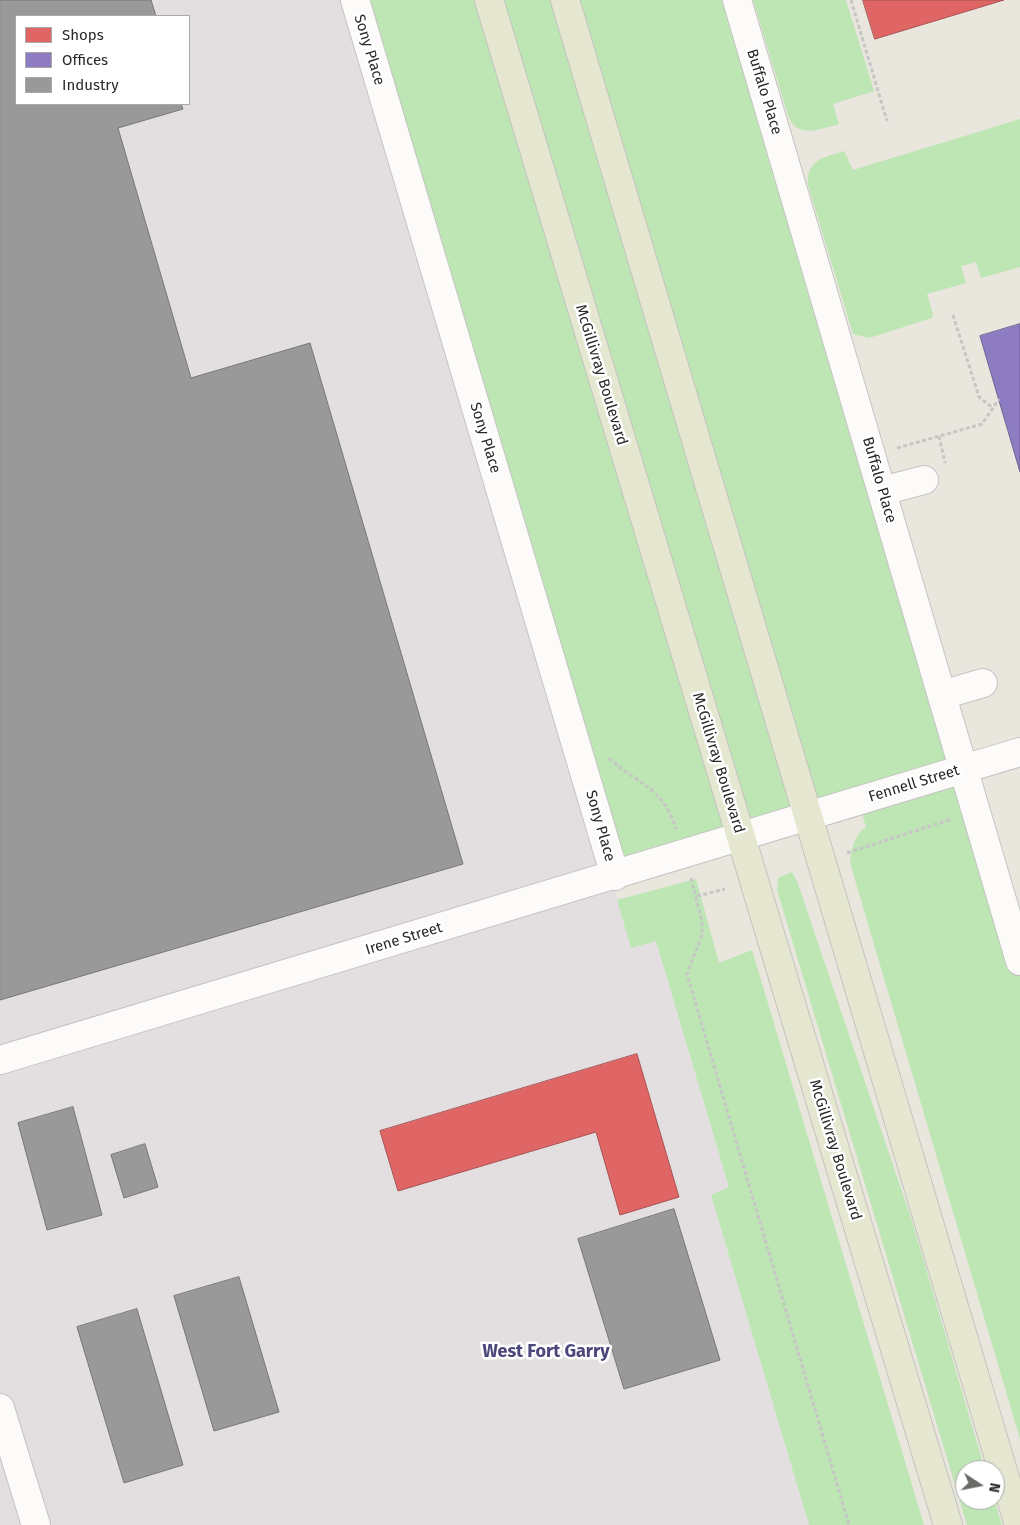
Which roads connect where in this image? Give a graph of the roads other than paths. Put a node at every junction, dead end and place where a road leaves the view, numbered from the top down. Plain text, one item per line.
1 (354, 0) edge
2 (489, 0) edge
3 (565, 0) edge
4 (737, 0) edge
5 (924, 480) dead end
6 (882, 491) junction
7 (983, 683) dead end
8 (942, 695) junction
9 (1020, 752) edge
10 (964, 769) junction
11 (808, 816) junction
12 (740, 838) junction
13 (615, 876) junction
14 (1020, 961) edge
15 (0, 1060) edge
16 (2, 1423) edge
17 (36, 1525) edge
18 (948, 1525) edge
19 (1019, 1525) edge

1 - 13 street, Sony Place
2 - 12 main road, McGillivray Boulevard
3 - 11 main road
4 - 6 street, Buffalo Place
5 - 6 street
6 - 8 street, Buffalo Place
7 - 8 street
8 - 10 street, Buffalo Place
9 - 10 street, Fennell Street
10 - 11 street, Fennell Street
10 - 14 street, Buffalo Place
11 - 12 street, Irene Street
11 - 19 main road
12 - 13 street, Irene Street
12 - 18 main road, McGillivray Boulevard
13 - 15 street, Irene Street
16 - 17 street

